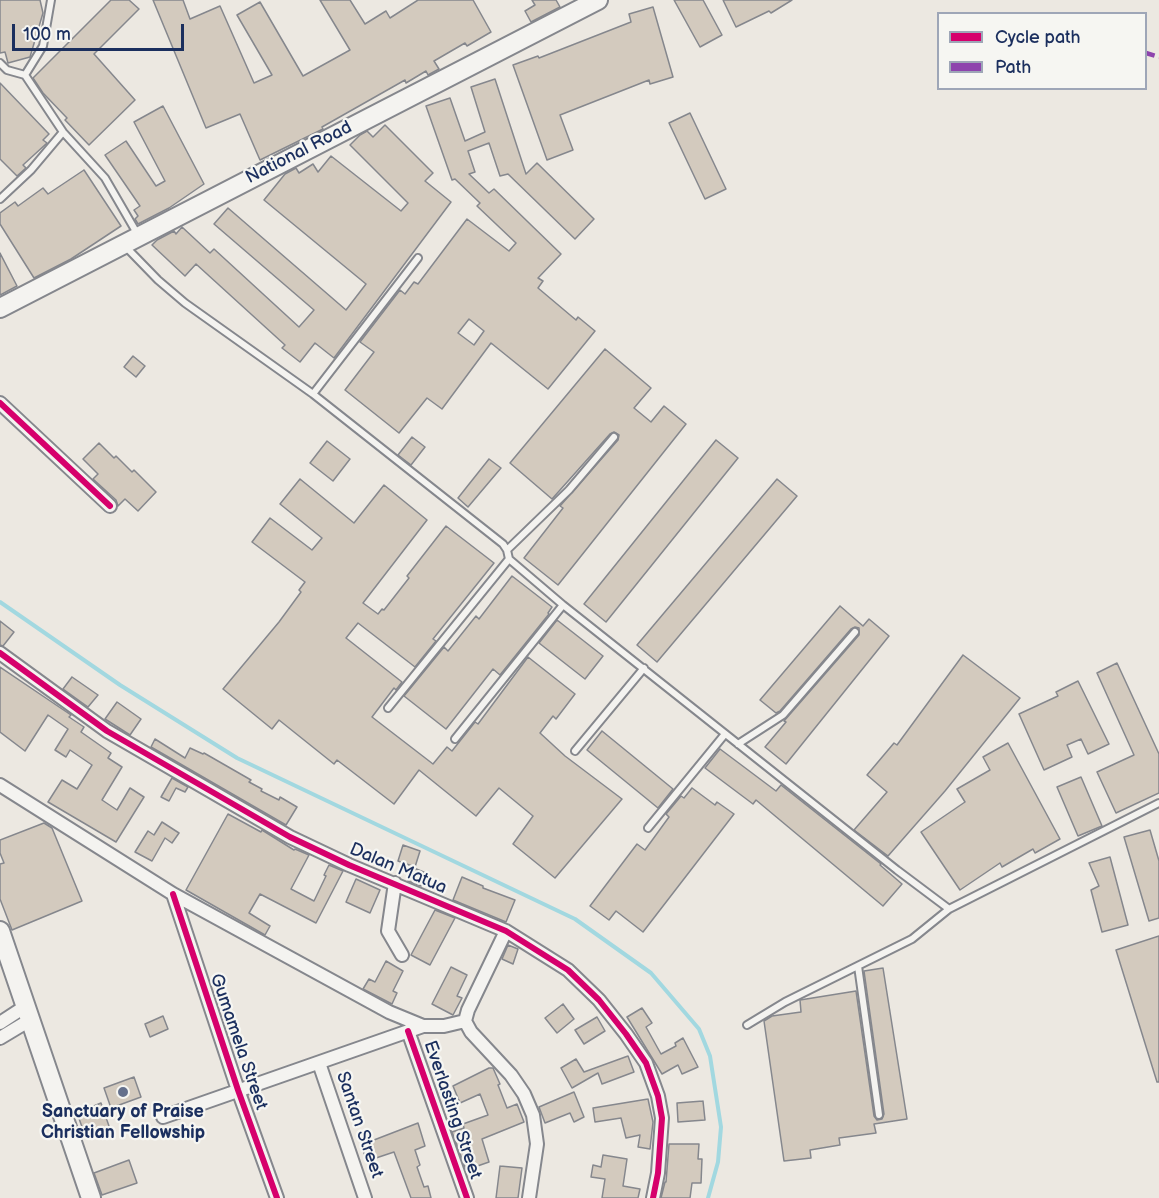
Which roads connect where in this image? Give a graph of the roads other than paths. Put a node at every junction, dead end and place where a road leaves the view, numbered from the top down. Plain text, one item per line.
1 (51, 0) edge
2 (598, 0) edge
3 (0, 63) edge
4 (25, 75) junction
5 (63, 132) junction
6 (0, 199) edge
7 (130, 239) junction
8 (418, 258) dead end
9 (0, 308) edge
10 (313, 394) junction
11 (0, 403) edge
12 (614, 437) dead end
13 (110, 506) dead end
14 (507, 550) junction
15 (509, 559) junction
16 (562, 605) junction
17 (855, 632) dead end
18 (0, 653) edge
19 (644, 668) junction
20 (388, 708) dead end
21 (725, 734) junction
22 (455, 739) dead end
23 (738, 744) junction
24 (575, 751) dead end
25 (0, 785) edge
26 (1159, 803) edge
27 (648, 828) dead end
28 (395, 883) junction
29 (173, 894) junction
30 (950, 909) junction
31 (0, 931) edge
32 (506, 932) junction
33 (402, 955) dead end
34 (858, 966) junction
35 (28, 1013) junction
36 (465, 1021) junction
37 (0, 1023) edge
38 (747, 1025) dead end
39 (423, 1026) junction
40 (408, 1031) junction
41 (0, 1038) edge
42 (319, 1063) junction
43 (238, 1090) junction
44 (879, 1115) dead end
45 (163, 1117) dead end
46 (91, 1198) edge
47 (277, 1198) edge
48 (365, 1198) edge
49 (467, 1198) edge
50 (529, 1198) edge
51 (653, 1198) edge

1 - 4 lane
2 - 7 main road, National Road
3 - 4 lane
4 - 5 lane
5 - 6 lane
5 - 7 lane
7 - 9 main road, National Road
7 - 10 lane
8 - 10 lane
10 - 14 lane
11 - 13 street
12 - 14 lane
14 - 15 lane
15 - 16 lane
15 - 20 lane
16 - 19 lane
16 - 22 lane
17 - 23 lane
18 - 28 street, Dalan Matua
19 - 21 lane
19 - 24 lane
21 - 23 lane
21 - 27 lane
23 - 30 lane
25 - 29 street
26 - 30 lane
28 - 32 street, Dalan Matua
28 - 33 street
29 - 39 street
29 - 43 street, Gumamela Street
30 - 34 lane
31 - 35 main road
32 - 36 street
32 - 51 street, Dalan Matua
34 - 38 lane
34 - 44 lane
35 - 37 street
35 - 41 street
35 - 46 main road
36 - 39 street
36 - 50 street
39 - 40 street
40 - 42 street
40 - 49 street, Everlasting Street
42 - 43 street
42 - 48 street, Santan Street
43 - 45 street
43 - 47 street, Gumamela Street

